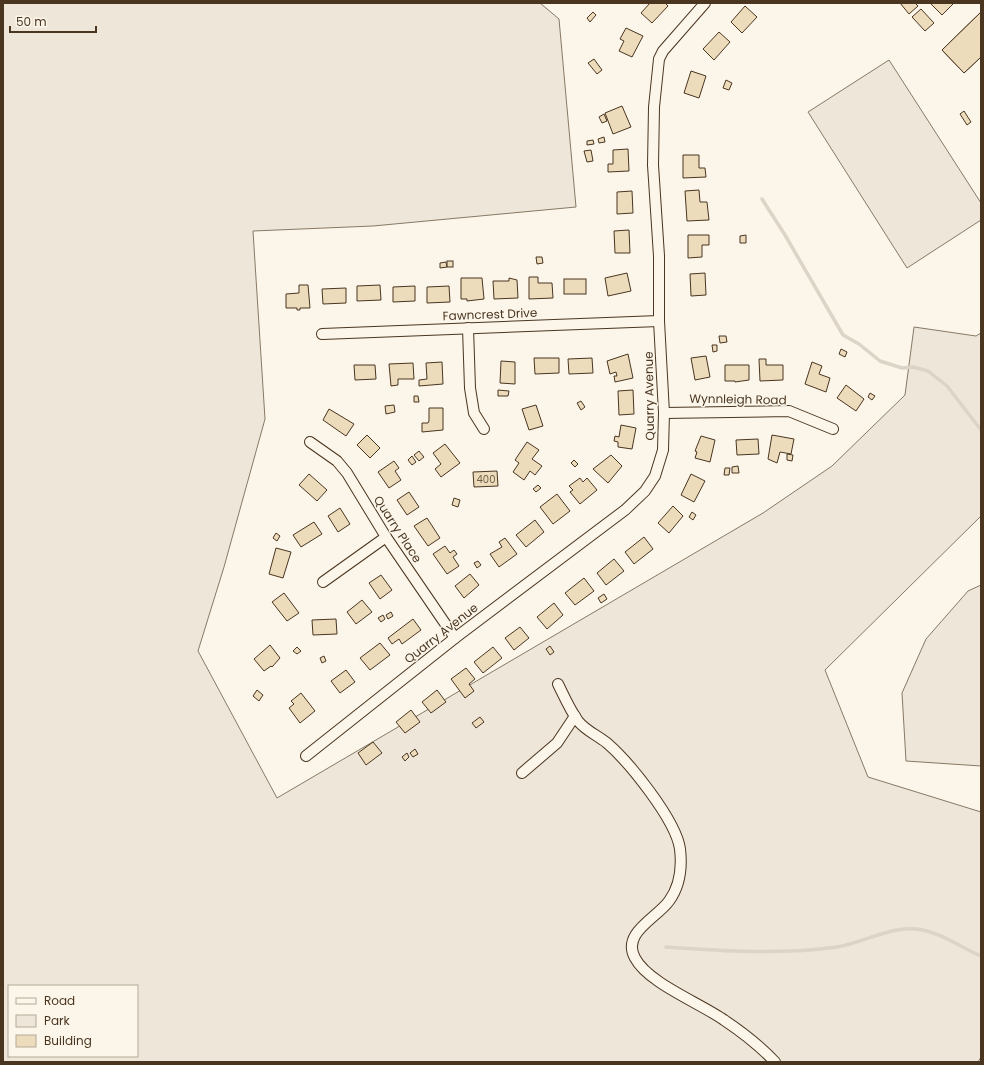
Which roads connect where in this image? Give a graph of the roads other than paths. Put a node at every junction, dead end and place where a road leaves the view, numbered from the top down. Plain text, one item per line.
1 (705, 3) edge
2 (659, 321) junction
3 (468, 328) junction
4 (322, 334) dead end
5 (664, 413) junction
6 (484, 429) dead end
7 (833, 429) dead end
8 (310, 442) dead end
9 (386, 537) junction
10 (323, 582) dead end
11 (455, 638) junction
12 (558, 684) dead end
13 (575, 716) junction
14 (306, 756) dead end
15 (522, 773) dead end
16 (775, 1062) edge

1 - 2 street, Quarry Avenue
2 - 3 street, Fawncrest Drive
2 - 5 street, Quarry Avenue
3 - 4 street, Fawncrest Drive
3 - 6 street
5 - 7 street, Wynnleigh Road
5 - 11 street, Quarry Avenue
8 - 9 street, Quarry Place
9 - 10 street
9 - 11 street, Quarry Place
11 - 14 street, Quarry Avenue
12 - 13 street
13 - 15 street
13 - 16 street

